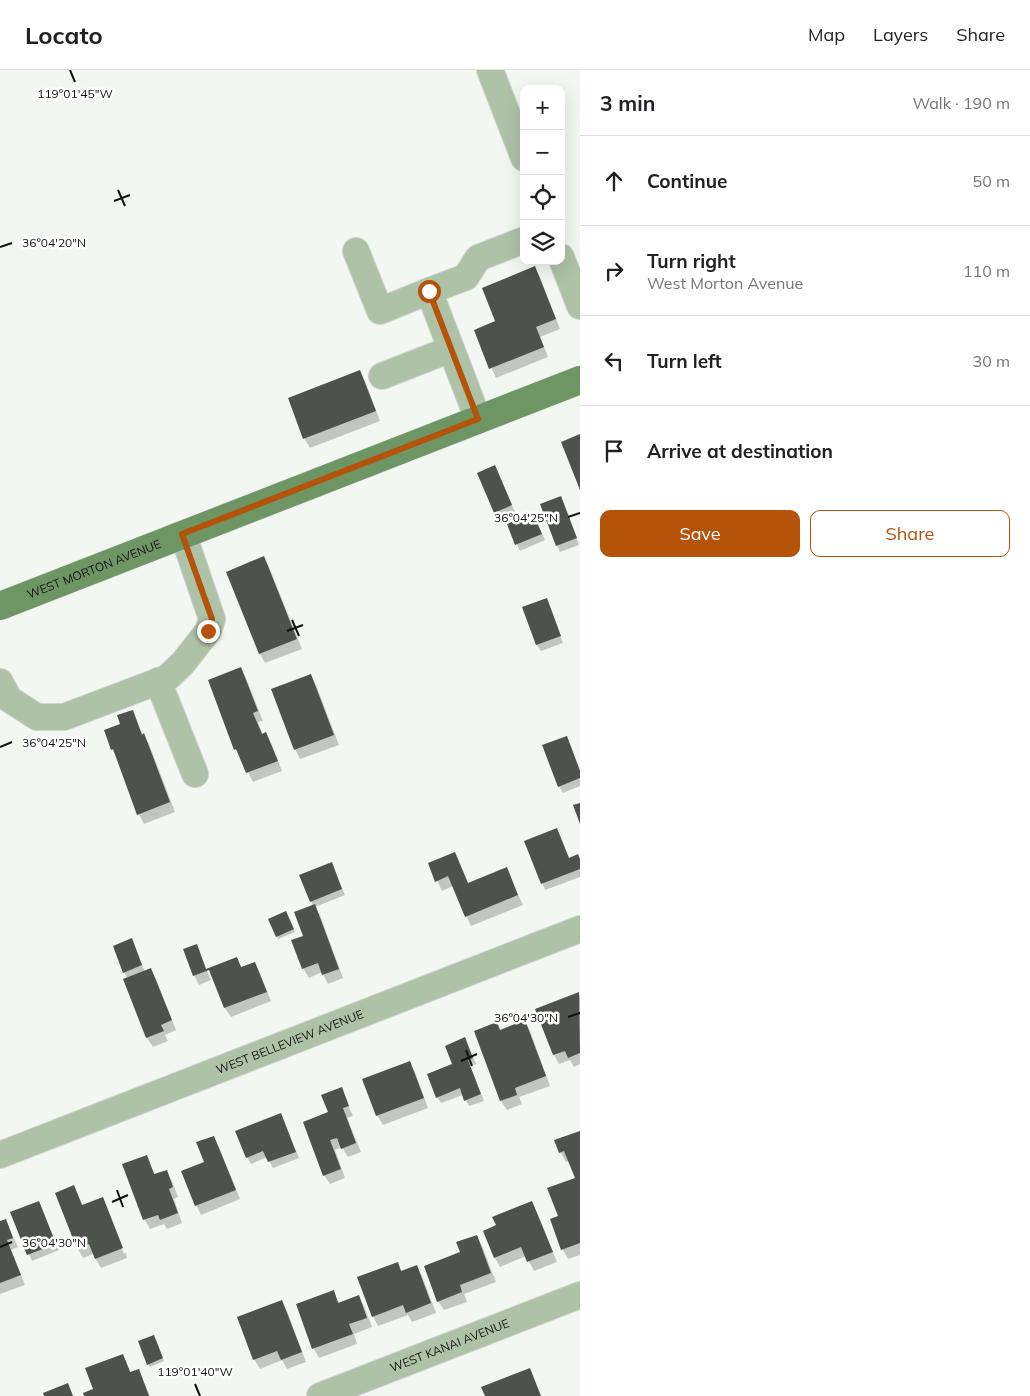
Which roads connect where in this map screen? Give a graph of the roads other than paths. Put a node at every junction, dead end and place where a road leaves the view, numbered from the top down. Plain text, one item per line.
1 (490, 70) edge
2 (520, 148) edge
3 (520, 242) edge
4 (356, 251) dead end
5 (564, 265) edge
6 (429, 291) junction
7 (580, 306) edge
8 (451, 348) junction
9 (382, 376) dead end
10 (580, 380) edge
11 (478, 419) junction
12 (182, 534) junction
13 (0, 606) edge
14 (158, 681) junction
15 (0, 682) edge
16 (195, 774) dead end
17 (580, 930) edge
18 (0, 1155) edge
19 (580, 1295) edge
20 (320, 1396) edge

1 - 2 street
3 - 6 street
4 - 6 street
5 - 7 street
6 - 8 street
8 - 9 street
8 - 11 street
10 - 11 main road, WEST MORTON AVENUE
11 - 12 main road, WEST MORTON AVENUE
12 - 13 main road, WEST MORTON AVENUE
12 - 14 street
14 - 15 street
14 - 16 street
17 - 18 street, WEST BELLEVIEW AVENUE
19 - 20 street, WEST KANAI AVENUE

